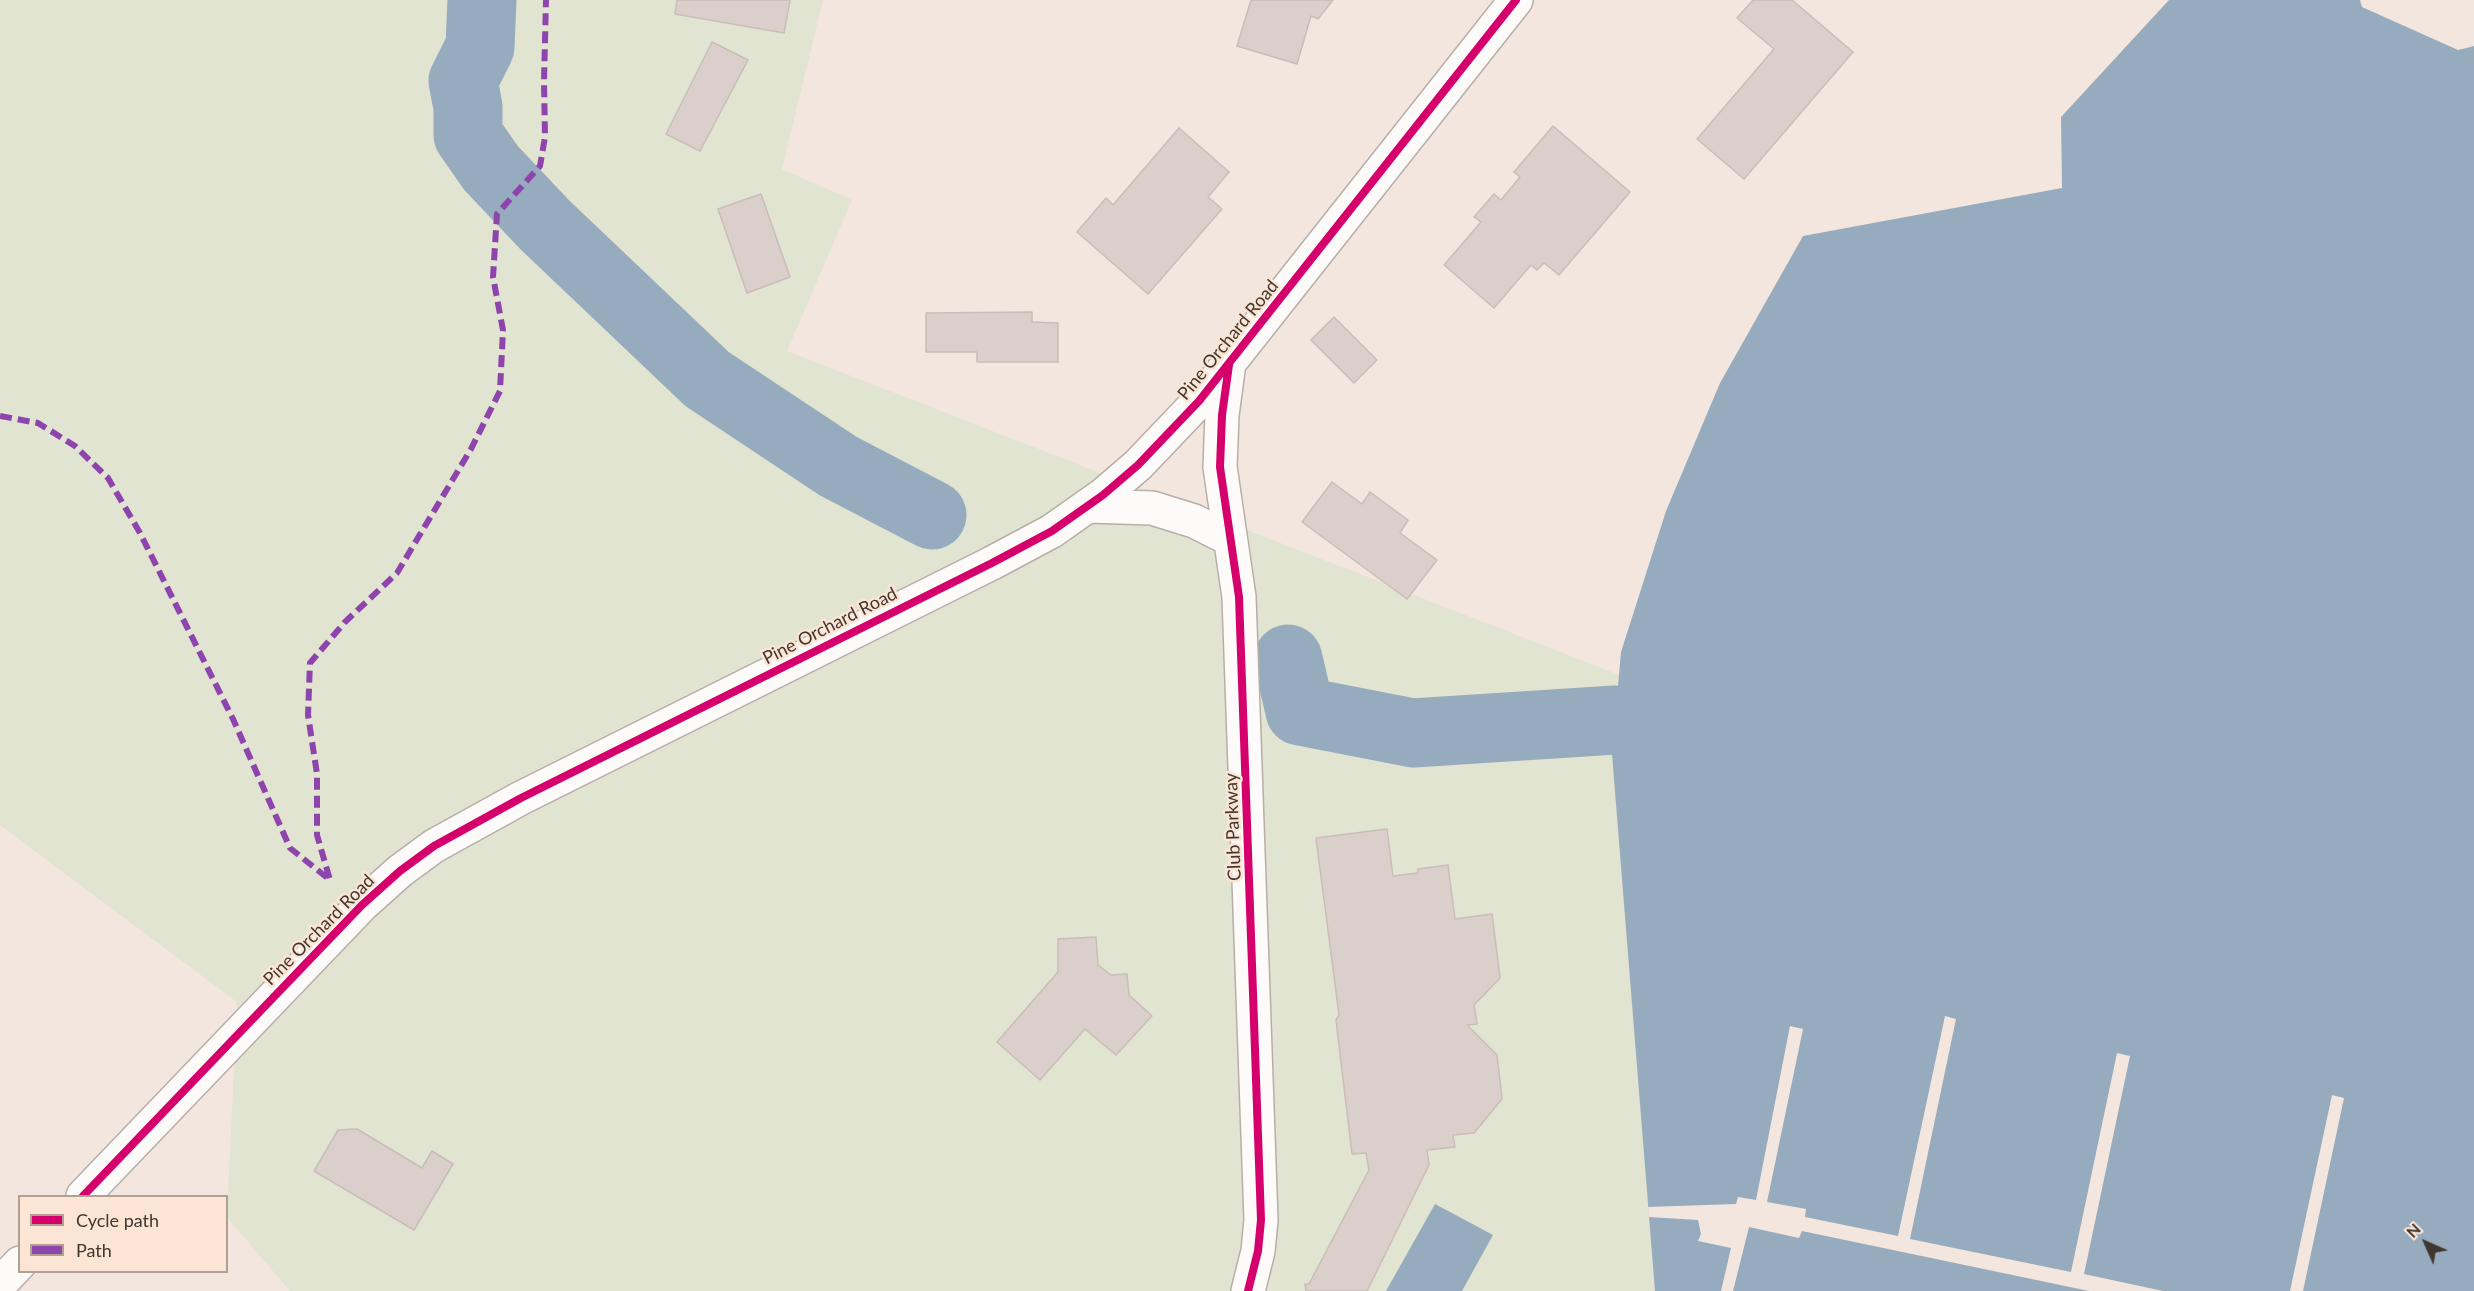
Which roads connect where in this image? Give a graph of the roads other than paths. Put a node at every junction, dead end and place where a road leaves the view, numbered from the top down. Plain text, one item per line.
1 (1516, 0) edge
2 (1229, 363) junction
3 (1087, 506) junction
4 (1230, 539) junction
5 (85, 1195) edge
6 (18, 1265) edge
7 (0, 1284) edge
8 (1248, 1291) edge

1 - 2 street, Pine Orchard Road
2 - 3 street, Pine Orchard Road
2 - 4 street, Club Parkway
3 - 4 street
3 - 5 street, Pine Orchard Road
4 - 8 street, Club Parkway
6 - 7 street

